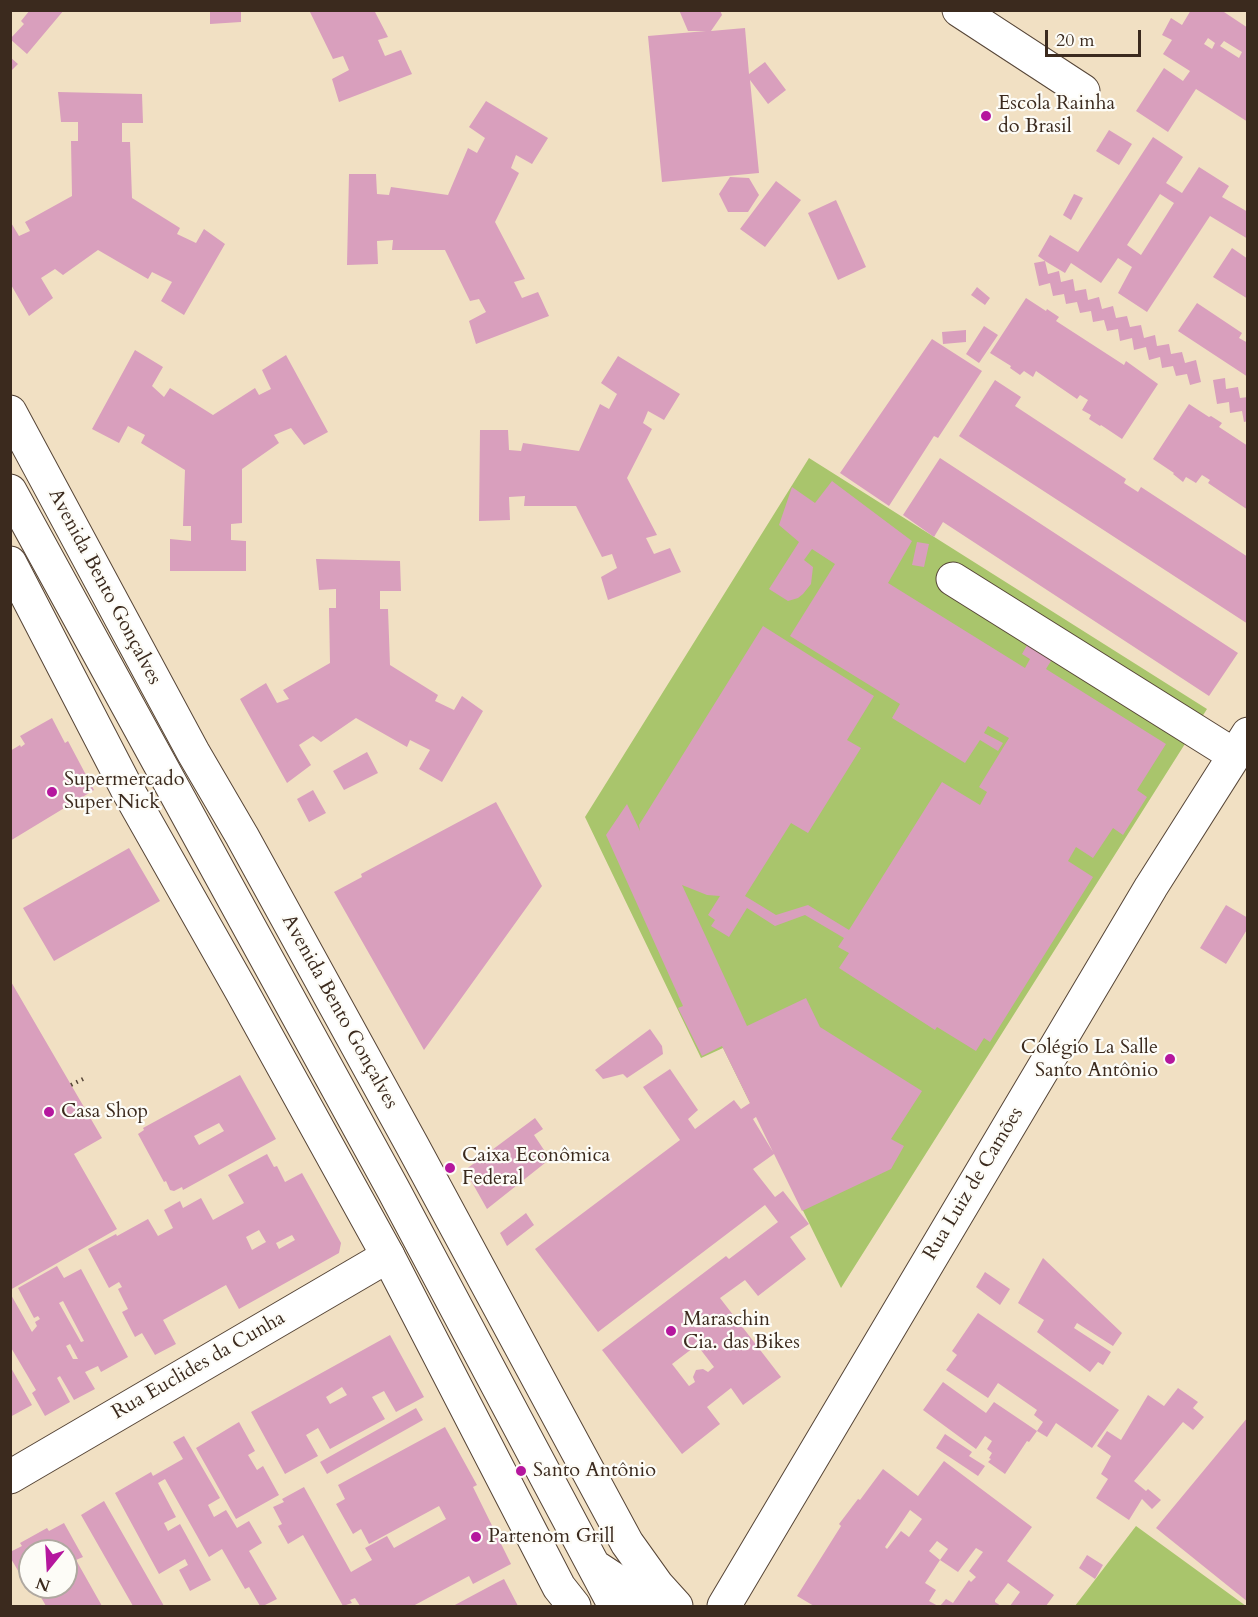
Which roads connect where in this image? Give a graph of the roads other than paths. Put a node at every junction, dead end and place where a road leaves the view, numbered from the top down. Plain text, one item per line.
1 (959, 10) edge
2 (1083, 91) dead end
3 (10, 412) edge
4 (10, 491) edge
5 (10, 563) edge
6 (952, 579) dead end
7 (1241, 745) edge
8 (193, 752) junction
9 (126, 787) junction
10 (210, 856) junction
11 (388, 1256) junction
12 (10, 1477) edge
13 (593, 1565) junction
14 (574, 1606) edge
15 (615, 1606) edge
16 (628, 1606) edge
17 (656, 1606) edge
18 (676, 1606) edge
19 (724, 1606) edge

1 - 2 main road
3 - 8 main road, Avenida Bento Gonçalves
4 - 10 main road
5 - 9 main road
6 - 7 main road
7 - 19 main road, Rua Luiz de Camões
8 - 10 main road
8 - 18 main road, Avenida Bento Gonçalves
9 - 10 main road
9 - 11 main road
10 - 13 main road
11 - 12 main road, Rua Euclides da Cunha
11 - 14 main road
13 - 15 main road
13 - 16 main road
13 - 17 main road

